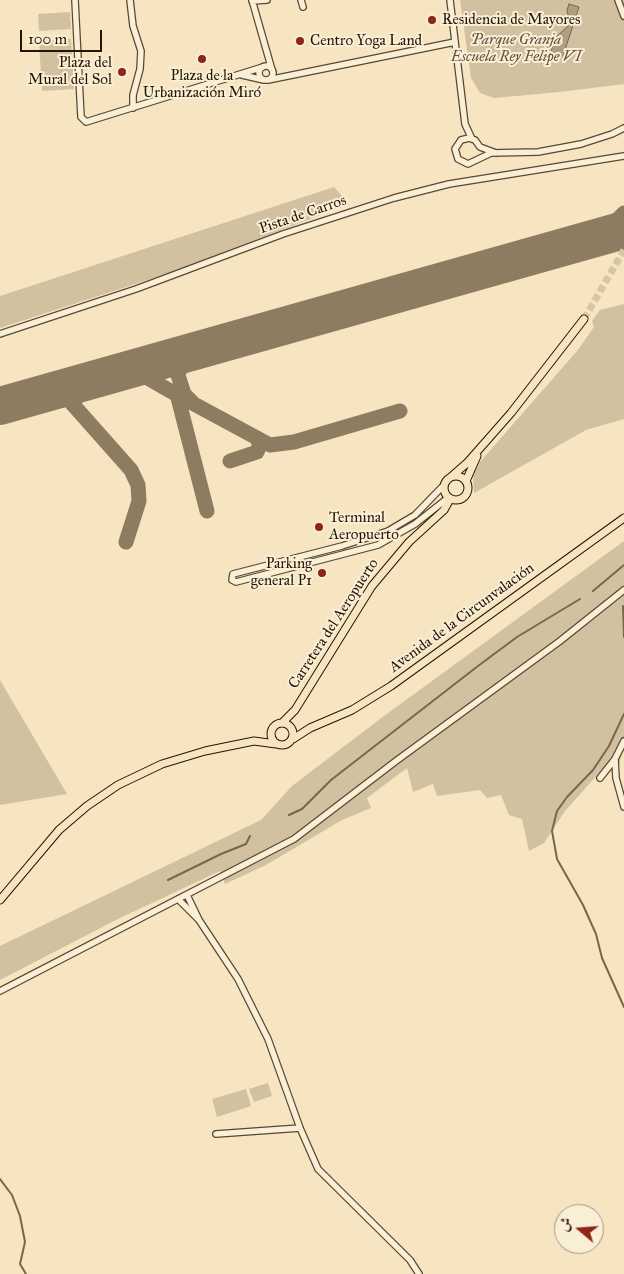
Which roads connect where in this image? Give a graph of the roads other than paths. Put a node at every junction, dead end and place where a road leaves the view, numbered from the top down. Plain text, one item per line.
1 (75, 0) edge
2 (130, 0) edge
3 (267, 0) edge
4 (302, 0) edge
5 (450, 0) edge
6 (618, 0) edge
7 (252, 1) edge
8 (303, 8) dead end
9 (624, 16) edge
10 (455, 42) junction
11 (270, 59) junction
12 (264, 67) junction
13 (273, 72) junction
14 (242, 75) junction
15 (281, 78) junction
16 (266, 80) junction
17 (134, 108) junction
18 (465, 124) junction
19 (624, 128) edge
20 (472, 139) junction
21 (462, 140) junction
22 (480, 147) junction
23 (496, 153) junction
24 (624, 156) edge
25 (478, 158) junction
26 (584, 319) tunnel mouth
27 (0, 334) edge
28 (485, 443) junction
29 (450, 477) junction
30 (466, 481) junction
31 (444, 485) junction
32 (449, 498) junction
33 (461, 500) junction
34 (441, 513) junction
35 (624, 518) edge
36 (356, 542) junction
37 (358, 550) junction
38 (313, 553) junction
39 (315, 561) junction
40 (269, 565) junction
41 (271, 572) junction
42 (623, 591) edge
43 (295, 710) junction
44 (282, 722) junction
45 (291, 727) junction
46 (310, 728) junction
47 (272, 729) junction
48 (293, 739) junction
49 (254, 741) junction
50 (624, 741) edge
51 (276, 744) junction
52 (615, 759) junction
53 (600, 778) dead end
54 (624, 807) edge
55 (187, 895) junction
56 (178, 899) junction
57 (0, 900) edge
58 (199, 920) junction
59 (0, 991) edge
60 (300, 1128) junction
61 (216, 1134) dead end
62 (419, 1274) edge

1 - 17 street
2 - 17 street
3 - 7 street
4 - 8 street
5 - 10 street
6 - 9 street
7 - 11 street
10 - 15 street
10 - 18 street
11 - 12 street
11 - 13 street
12 - 13 street
12 - 14 street
12 - 16 street
13 - 15 street
13 - 16 street
14 - 16 street
14 - 17 street
15 - 16 street
18 - 20 street
18 - 21 street
19 - 23 street
20 - 21 street
20 - 22 street
21 - 25 street
22 - 23 street
22 - 25 street
23 - 25 street
24 - 27 street, Pista de Carros
26 - 28 main road
28 - 29 main road
28 - 30 main road
29 - 30 main road
29 - 31 main road
30 - 33 main road
31 - 32 main road
31 - 36 street, Carretera del Aeropuerto
32 - 33 main road
32 - 34 main road, Carretera del Aeropuerto
32 - 37 street, Carretera del Aeropuerto
33 - 34 main road, Carretera del Aeropuerto
34 - 43 main road, Carretera del Aeropuerto
35 - 46 main road, Avenida de la Circunvalación
36 - 37 street
36 - 38 street, Carretera del Aeropuerto
37 - 39 street, Carretera del Aeropuerto
38 - 39 street
38 - 40 street, Carretera del Aeropuerto
39 - 41 street, Carretera del Aeropuerto
40 - 41 street
40 - 41 street, Carretera del Aeropuerto
42 - 55 street
43 - 44 main road, Carretera del Aeropuerto
43 - 45 main road, Carretera del Aeropuerto
44 - 45 main road
44 - 47 main road
45 - 46 main road
45 - 48 main road
46 - 48 main road
47 - 49 main road
47 - 51 main road
48 - 51 main road
49 - 51 main road
49 - 57 main road
50 - 52 street
52 - 53 street
52 - 54 street
55 - 56 street
55 - 58 street
56 - 58 street
56 - 59 street
58 - 60 street
60 - 61 street
60 - 62 street

